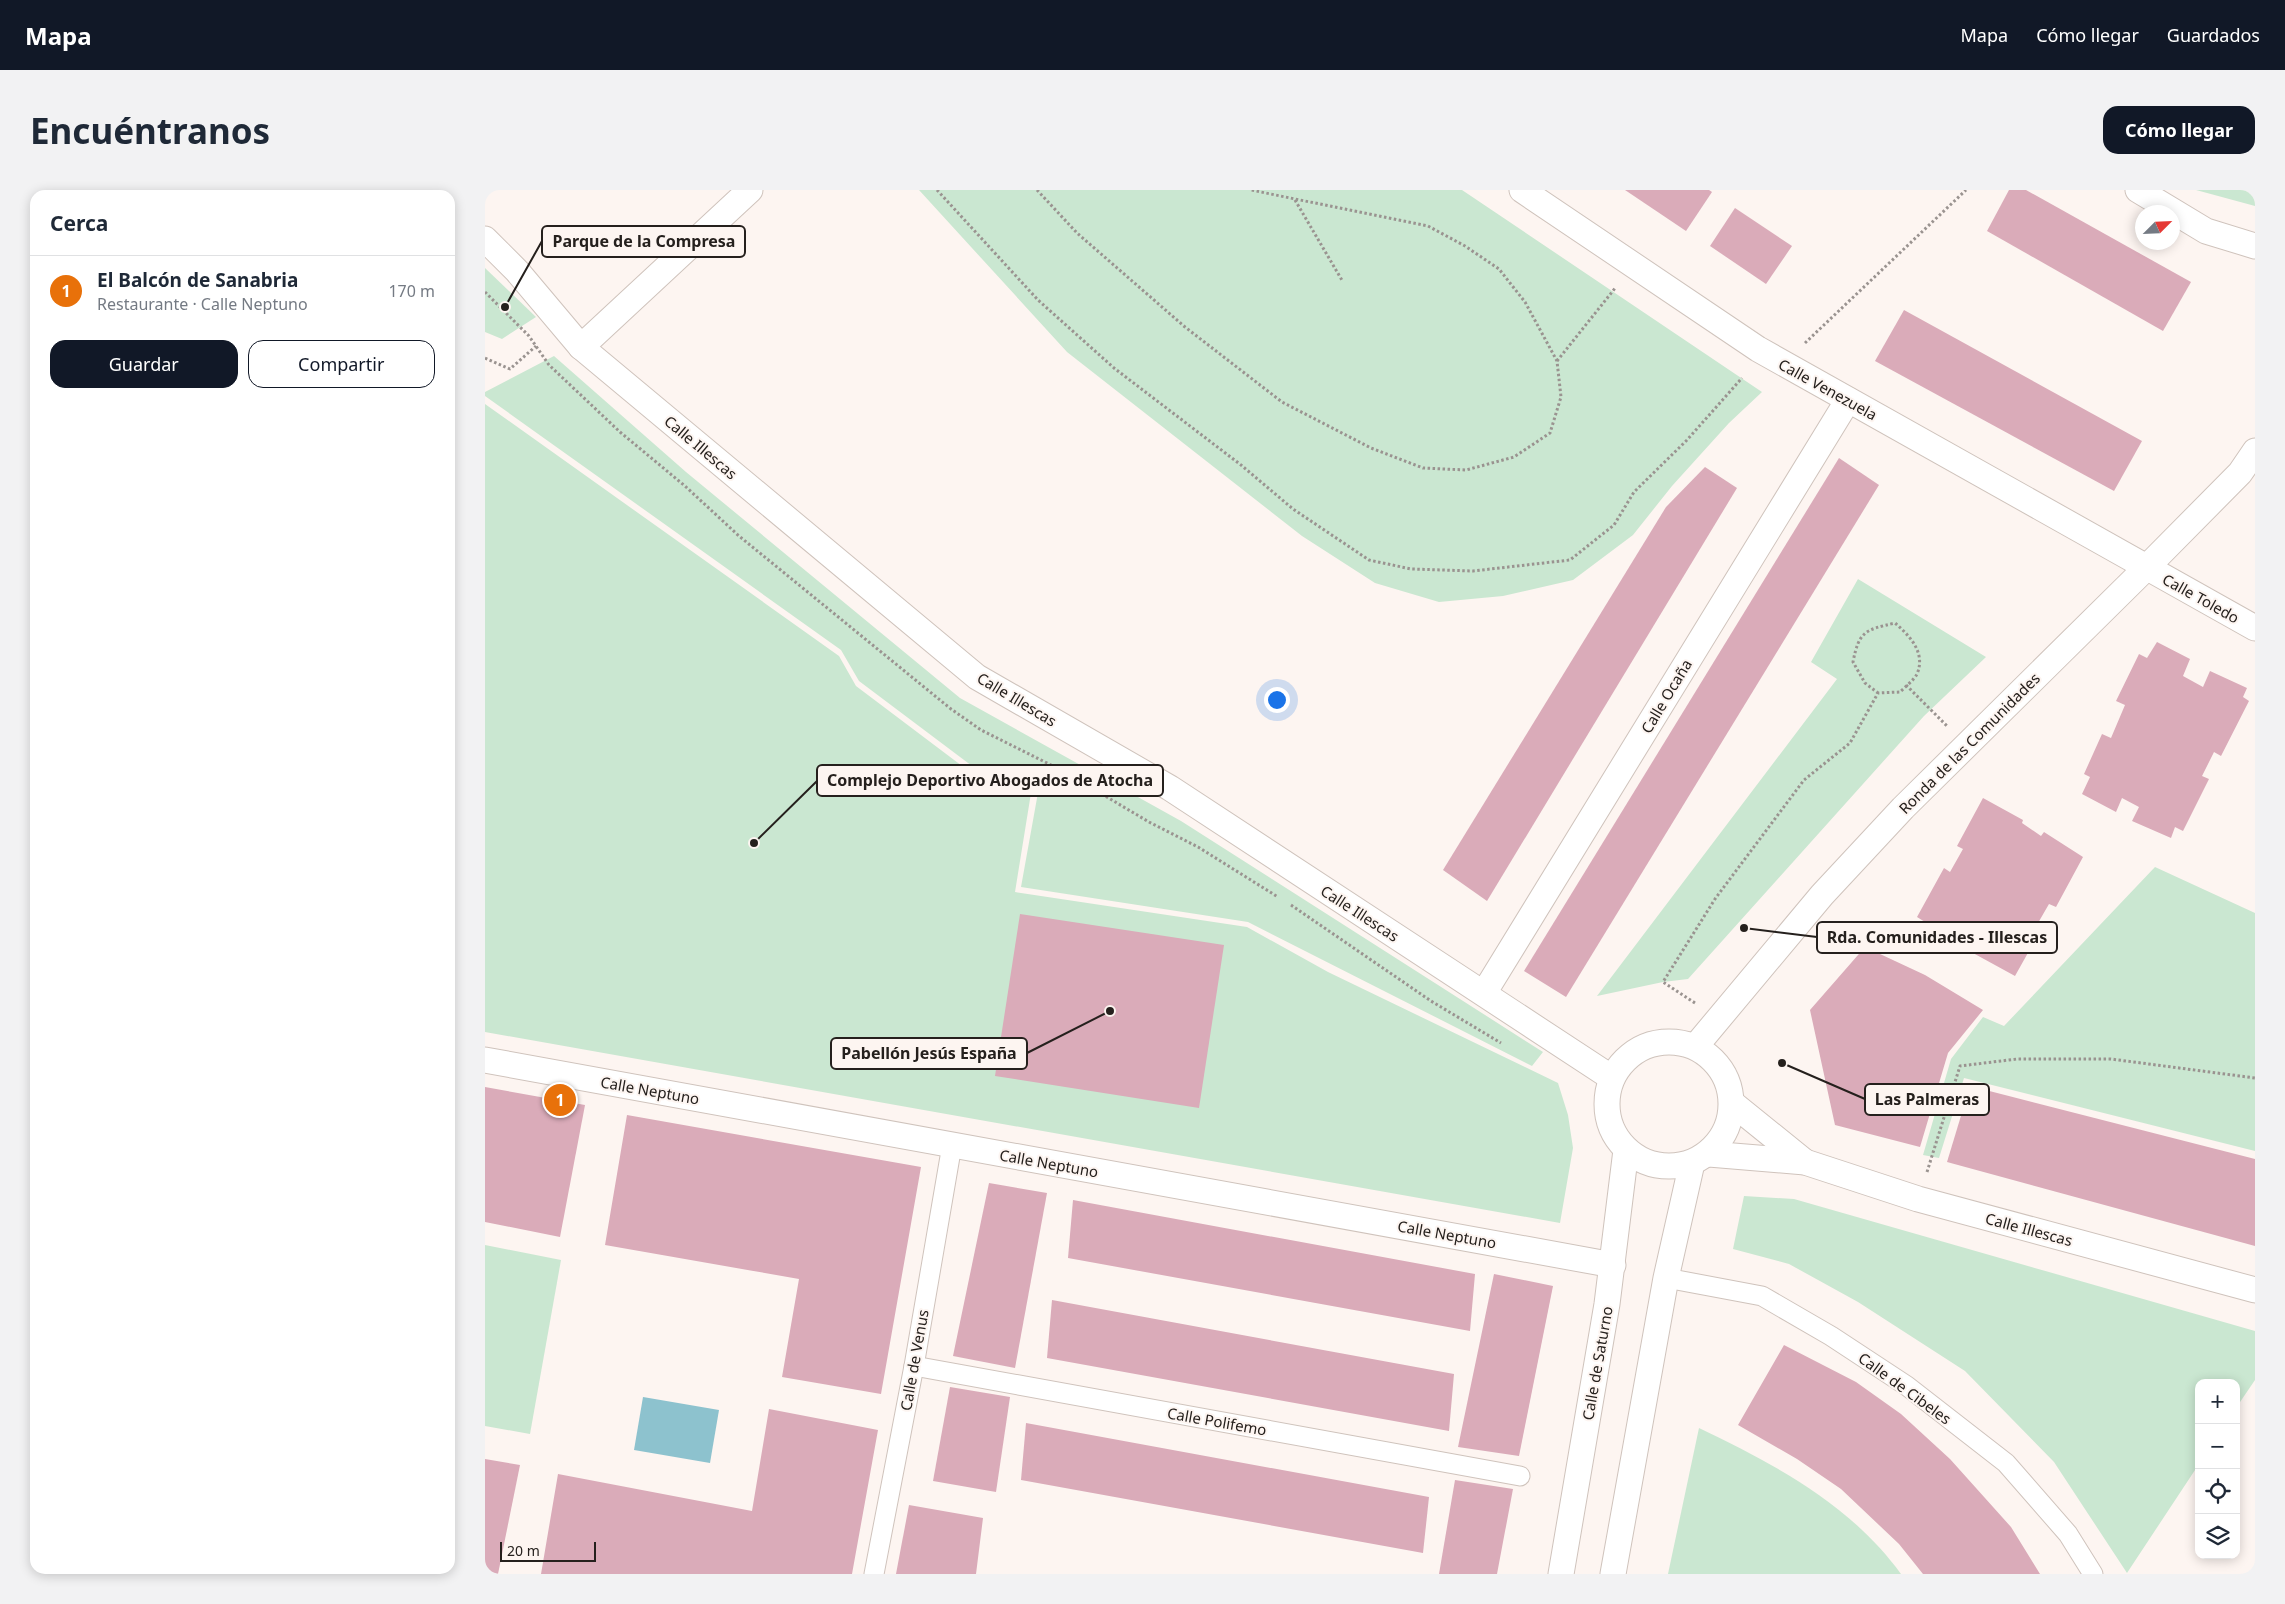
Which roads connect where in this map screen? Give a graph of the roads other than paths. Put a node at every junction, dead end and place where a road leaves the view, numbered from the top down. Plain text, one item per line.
1 (750, 190) edge
2 (1522, 190) edge
3 (2139, 190) edge
4 (485, 239) edge
5 (2255, 246) edge
6 (581, 347) junction
7 (1847, 400) junction
8 (2255, 451) edge
9 (2147, 568) junction
10 (2255, 628) edge
11 (1484, 993) junction
12 (1695, 1047) junction
13 (485, 1060) edge
14 (1612, 1078) junction
15 (1733, 1104) junction
16 (952, 1145) junction
17 (1626, 1150) junction
18 (1701, 1159) junction
19 (1805, 1162) junction
20 (1613, 1265) junction
21 (1666, 1278) junction
22 (2255, 1290) edge
23 (914, 1366) junction
24 (1520, 1476) dead end
25 (874, 1574) edge
26 (1561, 1574) edge
27 (1613, 1574) edge
28 (2093, 1574) edge

1 - 6 street
2 - 7 street, Calle Venezuela
3 - 5 street
4 - 6 street, Calle Illescas
6 - 11 street, Calle Illescas
7 - 9 street, Calle Venezuela
7 - 11 street, Calle Ocaña
8 - 9 street, Ronda de las Comunidades
9 - 10 street, Calle Toledo
9 - 12 street, Ronda de las Comunidades
11 - 14 street, Calle Illescas
12 - 14 street
12 - 15 street
13 - 16 street, Calle Neptuno
14 - 17 street
15 - 18 street
15 - 19 street, Calle Illescas
16 - 20 street, Calle Neptuno
16 - 23 street, Calle de Venus
17 - 18 street
17 - 20 street, Calle de Saturno
18 - 19 street, Calle Illescas
18 - 21 street
19 - 22 street, Calle Illescas
20 - 26 street, Calle de Saturno
21 - 27 street
21 - 28 street, Calle de Cibeles
23 - 24 street, Calle Polifemo
23 - 25 street, Calle de Venus

